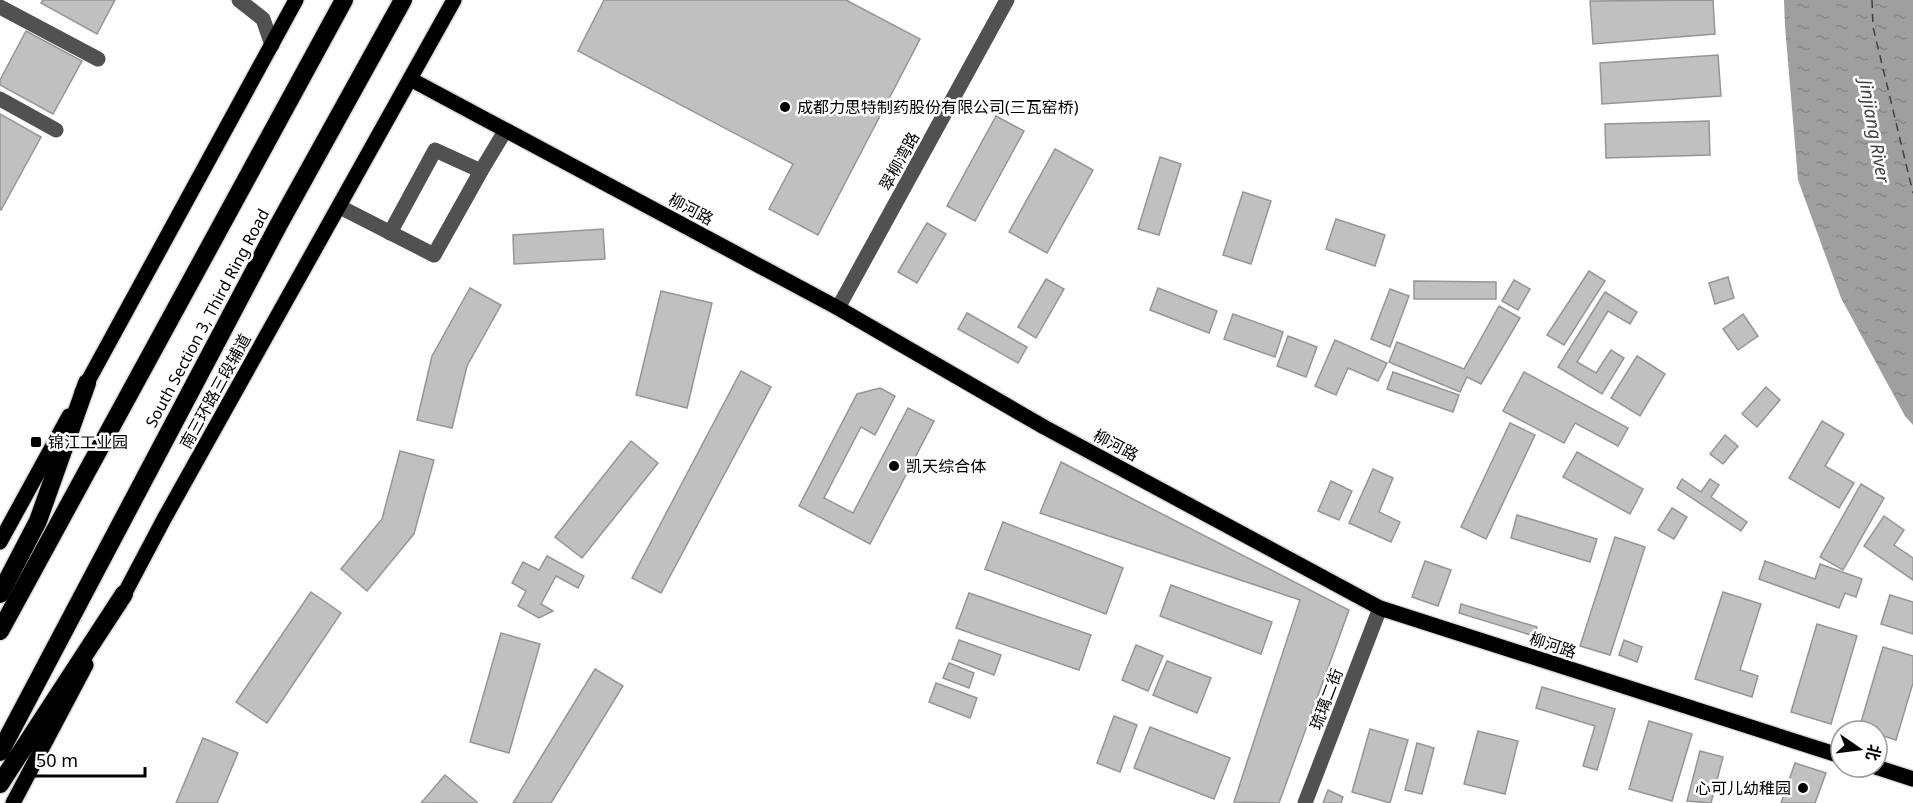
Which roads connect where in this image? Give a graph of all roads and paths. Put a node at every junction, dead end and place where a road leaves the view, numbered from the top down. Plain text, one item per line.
1 (239, 0) edge
2 (296, 0) edge
3 (345, 0) edge
4 (403, 0) edge
5 (454, 0) edge
6 (1007, 0) edge
7 (0, 7) edge
8 (272, 45) junction
9 (98, 59) dead end
10 (412, 80) junction
11 (0, 99) edge
12 (56, 130) dead end
13 (505, 131) junction
14 (480, 171) junction
15 (340, 207) junction
16 (390, 232) junction
17 (838, 308) junction
18 (87, 383) junction
19 (0, 542) edge
20 (0, 594) edge
21 (124, 594) junction
22 (1380, 608) junction
23 (0, 631) edge
24 (0, 752) edge
25 (1829, 752) edge
26 (1889, 771) edge
27 (1913, 779) edge
28 (0, 784) edge
29 (14, 803) edge
30 (1305, 803) edge

1 - 8 street
2 - 8 main road
3 - 23 highway, South Section 3, Third Ring Road
4 - 24 highway, South Section 3, Third Ring Road
5 - 10 main road, 南三环路三段辅道
6 - 17 street, 翠柳湾路
7 - 9 street
8 - 18 main road
10 - 13 main road, 柳河路
10 - 15 main road, 南三环路三段辅道
11 - 12 street
13 - 14 street
13 - 17 main road, 柳河路
14 - 16 street
14 - 16 street
15 - 16 street
15 - 21 main road, 南三环路三段辅道
17 - 22 main road, 柳河路
18 - 19 main road
18 - 20 highway
21 - 28 highway
21 - 29 main road, 南三环路三段辅道
22 - 25 main road, 柳河路
22 - 30 street, 琉璃二街
26 - 27 main road

